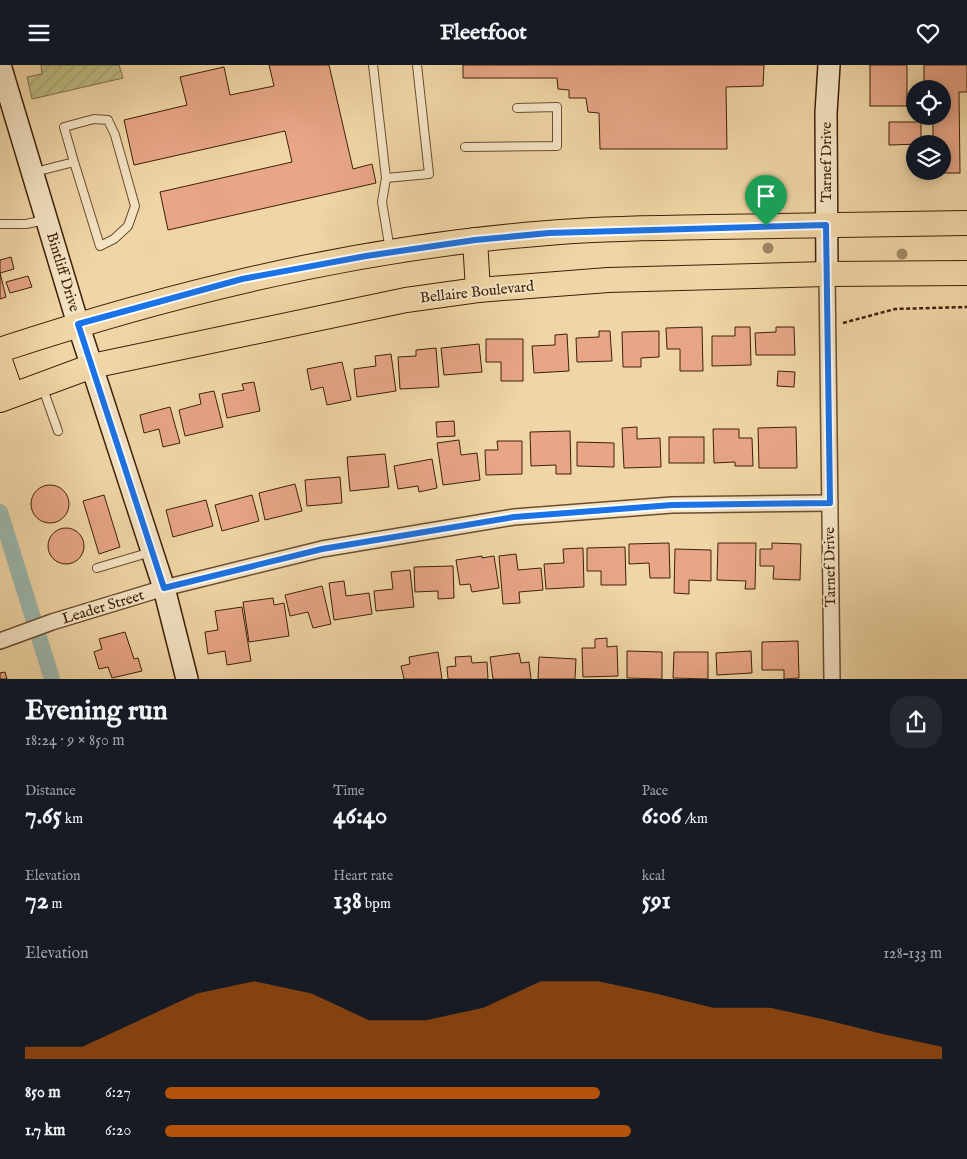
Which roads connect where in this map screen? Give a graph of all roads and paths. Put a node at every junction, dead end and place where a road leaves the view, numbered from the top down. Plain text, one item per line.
1 (0, 65) edge
2 (373, 65) edge
3 (417, 65) edge
4 (829, 65) edge
5 (517, 108) dead end
6 (464, 147) dead end
7 (74, 161) junction
8 (33, 173) junction
9 (386, 178) junction
10 (47, 219) junction
11 (967, 223) edge
12 (0, 224) edge
13 (826, 225) junction
14 (475, 240) junction
15 (390, 252) junction
16 (967, 273) edge
17 (827, 274) junction
18 (478, 290) junction
19 (967, 307) edge
20 (827, 323) junction
21 (78, 324) junction
22 (0, 349) edge
23 (0, 361) edge
24 (92, 366) junction
25 (41, 384) junction
26 (6, 397) edge
27 (58, 431) dead end
28 (830, 503) junction
29 (152, 551) junction
30 (97, 568) dead end
31 (164, 588) junction
32 (0, 641) edge
33 (187, 679) edge
34 (832, 679) edge

1 - 8 street, Bintliff Drive
2 - 9 lane
3 - 9 lane
4 - 13 street, Tarnef Drive
5 - 6 lane
7 - 7 lane
7 - 8 lane
8 - 10 street, Bintliff Drive
9 - 15 lane
10 - 12 lane
10 - 21 street, Bintliff Drive
11 - 13 main road
13 - 14 main road
13 - 17 street, Tarnef Drive
14 - 15 main road
14 - 18 main road
15 - 21 main road
16 - 17 main road, Bellaire Boulevard
17 - 18 main road, Bellaire Boulevard
17 - 20 street, Tarnef Drive
18 - 24 main road, Bellaire Boulevard
19 - 20 path
20 - 28 street, Tarnef Drive
21 - 22 main road
21 - 24 street, Bintliff Drive
23 - 26 main road
24 - 25 main road, Bellaire Boulevard
24 - 29 street, Bintliff Drive
25 - 26 main road, Bellaire Boulevard
25 - 27 lane
28 - 31 street, Leader Street
28 - 34 street, Tarnef Drive
29 - 30 lane
29 - 31 street, Bintliff Drive
31 - 32 street, Leader Street
31 - 33 street, Bintliff Drive

